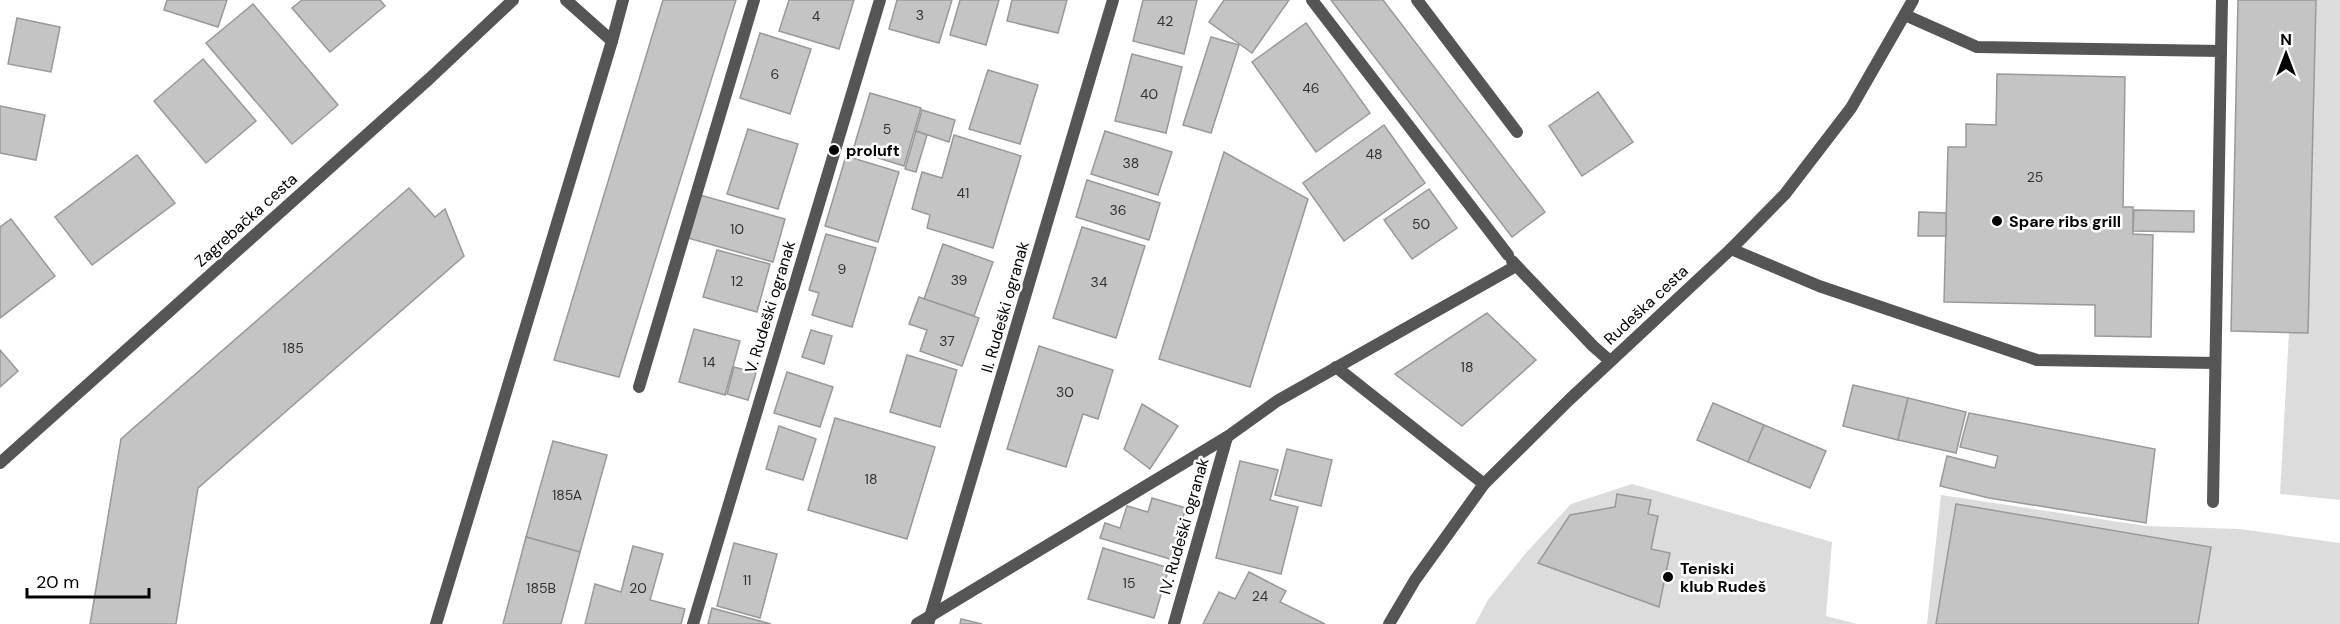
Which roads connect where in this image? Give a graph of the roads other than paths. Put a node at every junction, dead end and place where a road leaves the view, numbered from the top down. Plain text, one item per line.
1 (566, 0) edge
2 (623, 0) edge
3 (754, 0) edge
4 (880, 0) edge
5 (1113, 0) edge
6 (1312, 0) edge
7 (1417, 0) edge
8 (1913, 0) edge
9 (2222, 0) edge
10 (506, 2) edge
11 (1905, 15) junction
12 (612, 41) junction
13 (2221, 51) junction
14 (1517, 132) dead end
15 (1731, 249) junction
16 (1516, 266) junction
17 (1610, 361) junction
18 (2215, 363) junction
19 (1336, 367) junction
20 (639, 387) dead end
21 (1227, 436) junction
22 (0, 463) edge
23 (1484, 484) junction
24 (2213, 502) dead end
25 (930, 619) edge
26 (436, 624) edge
27 (693, 624) edge
28 (917, 624) edge
29 (1174, 624) edge
30 (1389, 624) edge

1 - 12 street
2 - 12 street
3 - 20 street
4 - 27 street, V. Rudeški ogranak
5 - 25 street, II. Rudeški ogranak
6 - 16 street
7 - 14 street
8 - 11 street, Rudeška cesta
9 - 13 street
10 - 22 street, Zagrebačka cesta
11 - 13 street
11 - 15 street, Rudeška cesta
12 - 26 street
13 - 18 street
15 - 17 street, Rudeška cesta
15 - 18 street
16 - 17 street
16 - 19 street
17 - 23 street, Rudeška cesta
18 - 24 street
19 - 21 street
19 - 23 street
21 - 25 street
21 - 29 street, IV. Rudeški ogranak
23 - 30 street, Rudeška cesta
25 - 28 street

